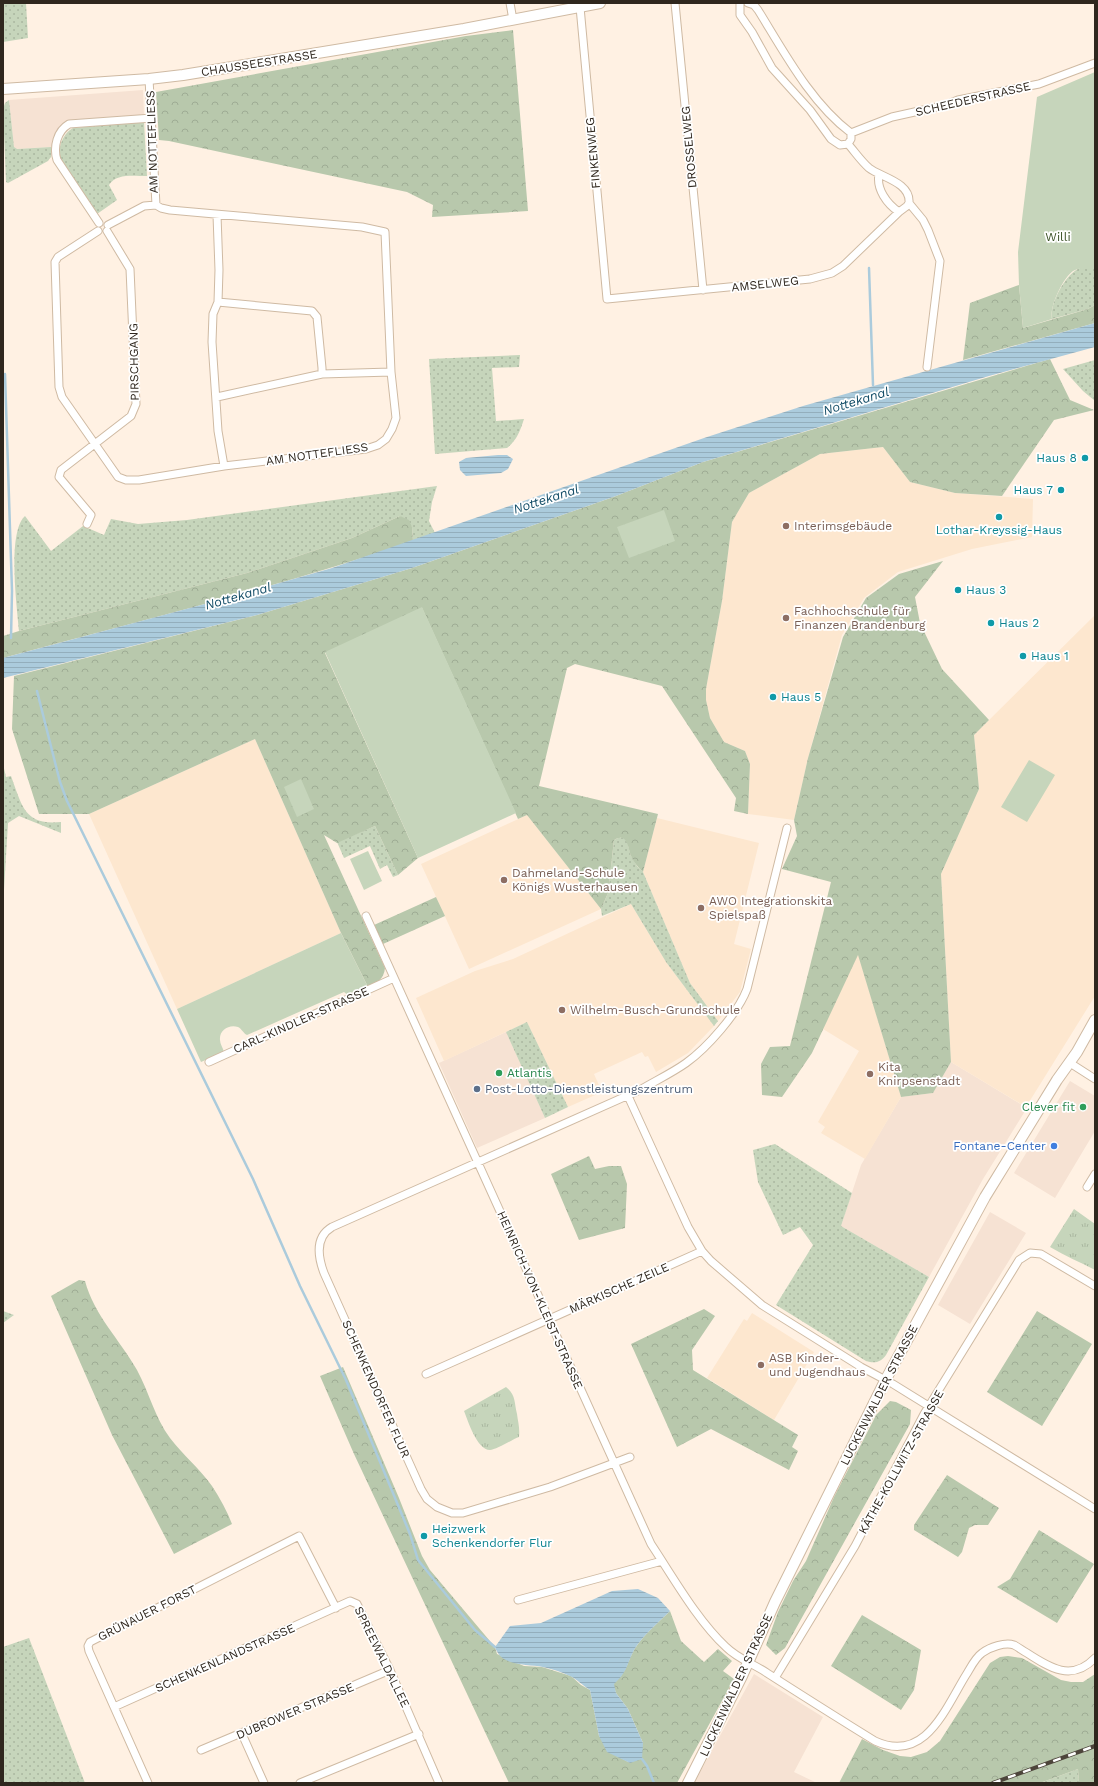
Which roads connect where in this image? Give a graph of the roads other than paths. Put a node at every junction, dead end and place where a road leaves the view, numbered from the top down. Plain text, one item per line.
1 (510, 3) edge
2 (600, 3) edge
3 (675, 3) edge
4 (740, 3) edge
5 (748, 3) edge
6 (580, 7) junction
7 (513, 20) junction
8 (1095, 63) edge
9 (149, 80) junction
10 (3, 89) edge
11 (152, 118) junction
12 (851, 133) junction
13 (848, 144) junction
14 (879, 174) junction
15 (909, 203) junction
16 (156, 205) junction
17 (899, 212) junction
18 (217, 215) junction
19 (99, 227) junction
20 (107, 228) junction
21 (703, 290) junction
22 (607, 299) joint
23 (218, 302) junction
24 (927, 367) dead end
25 (391, 372) junction
26 (322, 374) junction
27 (217, 397) junction
28 (94, 444) junction
29 (224, 466) junction
30 (87, 524) dead end
31 (787, 828) dead end
32 (366, 916) dead end
33 (394, 978) junction
34 (1095, 1020) edge
35 (209, 1062) dead end
36 (1070, 1063) junction
37 (1095, 1079) edge
38 (628, 1096) junction
39 (478, 1162) junction
40 (1095, 1174) edge
41 (1087, 1187) dead end
42 (702, 1251) junction
43 (1095, 1286) edge
44 (549, 1319) junction
45 (426, 1374) dead end
46 (886, 1380) junction
47 (929, 1406) junction
48 (630, 1457) dead end
49 (613, 1463) junction
50 (1095, 1509) edge
51 (299, 1536) joint
52 (662, 1561) junction
53 (518, 1600) dead end
54 (336, 1608) junction
55 (1095, 1658) edge
56 (748, 1662) junction
57 (390, 1670) junction
58 (775, 1678) junction
59 (114, 1707) junction
60 (242, 1734) junction
61 (419, 1734) junction
62 (201, 1750) dead end
63 (148, 1783) edge
64 (264, 1783) edge
65 (300, 1783) edge
66 (439, 1783) edge
67 (688, 1783) edge

1 - 7 street
2 - 6 main road, CHAUSSEESTRASSE
3 - 21 street, DROSSELWEG
4 - 13 street
5 - 12 street
6 - 7 main road, CHAUSSEESTRASSE
6 - 22 street, FINKENWEG
7 - 9 main road, CHAUSSEESTRASSE
8 - 12 street, SCHEEDERSTRASSE
9 - 10 main road, CHAUSSEESTRASSE
9 - 11 street, AM NOTTEFLIESS
11 - 16 street, AM NOTTEFLIESS
11 - 19 street
12 - 13 street
13 - 14 street
14 - 15 street
14 - 17 street
15 - 17 street, AMSELWEG
15 - 24 street
16 - 18 street, AM NOTTEFLIESS
16 - 20 street, AM NOTTEFLIESS
17 - 21 street, AMSELWEG
18 - 23 street
18 - 25 street, AM NOTTEFLIESS
19 - 20 street
19 - 28 street, AM NOTTEFLIESS
20 - 28 street, PIRSCHGANG
21 - 22 street, AMSELWEG
23 - 26 street
23 - 27 street
25 - 26 street
25 - 29 street, AM NOTTEFLIESS
26 - 27 street
27 - 29 street
28 - 29 street, AM NOTTEFLIESS
28 - 30 street, PIRSCHGANG
31 - 38 street
32 - 33 street, HEINRICH-VON-KLEIST-STRASSE
33 - 35 street, CARL-KINDLER-STRASSE
33 - 39 street, HEINRICH-VON-KLEIST-STRASSE
34 - 36 main road, LUCKENWALDER STRASSE
36 - 37 street
36 - 46 main road, LUCKENWALDER STRASSE
38 - 39 street
38 - 42 street
39 - 44 street, HEINRICH-VON-KLEIST-STRASSE
39 - 49 street, SCHENKENDORFER FLUR
40 - 41 street
42 - 44 street, MÄRKISCHE ZEILE
42 - 46 street
43 - 47 street, KÄTHE-KOLLWITZ-STRASSE
44 - 45 street, MÄRKISCHE ZEILE
44 - 49 street, HEINRICH-VON-KLEIST-STRASSE
46 - 47 street
46 - 56 main road, LUCKENWALDER STRASSE
47 - 50 street
47 - 58 street, KÄTHE-KOLLWITZ-STRASSE
48 - 49 street, SCHENKENDORFER FLUR
49 - 52 street, HEINRICH-VON-KLEIST-STRASSE
51 - 54 street, SPREEWALDALLEE
51 - 59 street, GRÜNAUER FORST
52 - 53 street
52 - 56 street, HEINRICH-VON-KLEIST-STRASSE
54 - 57 street, SPREEWALDALLEE
54 - 59 street, SCHENKENLANDSTRASSE
55 - 58 street, HEINRICH-VON-KLEIST-STRASSE
56 - 58 street, HEINRICH-VON-KLEIST-STRASSE
56 - 67 main road, LUCKENWALDER STRASSE
57 - 60 street, DUBROWER STRASSE
57 - 61 street, SPREEWALDALLEE
59 - 63 street, GRÜNAUER FORST
60 - 62 street, DUBROWER STRASSE
60 - 64 street
61 - 65 street
61 - 66 street, SPREEWALDALLEE

